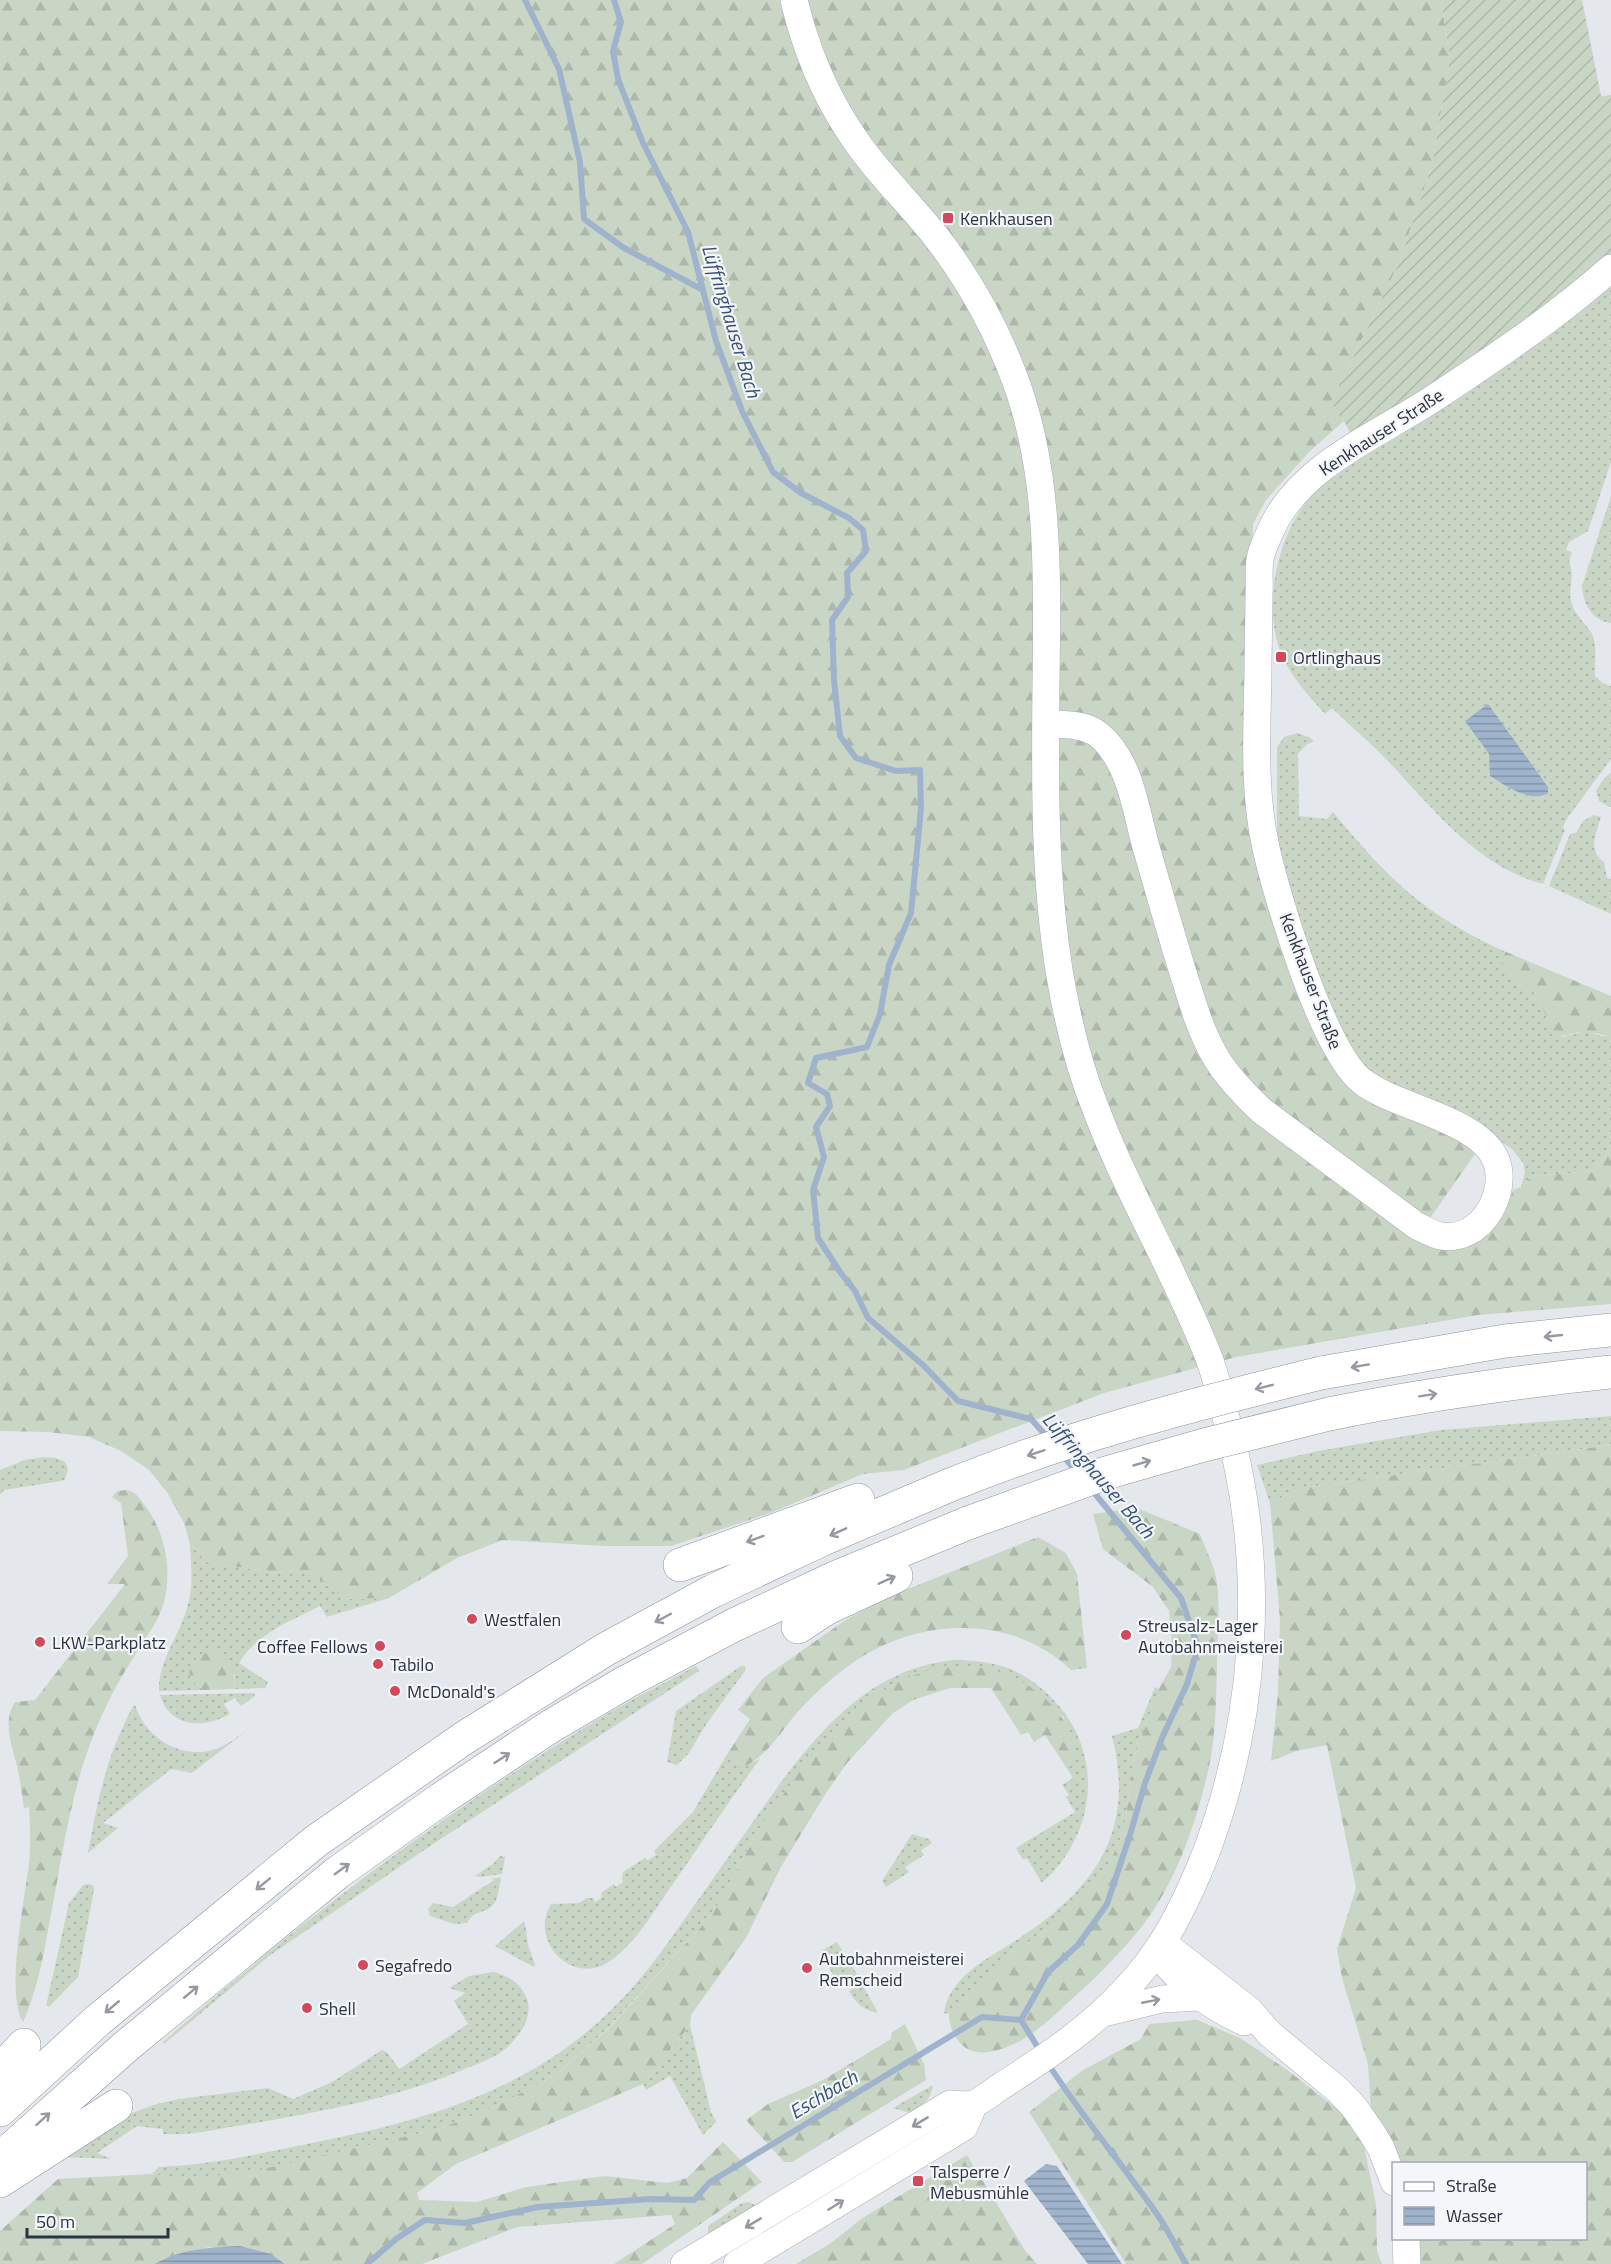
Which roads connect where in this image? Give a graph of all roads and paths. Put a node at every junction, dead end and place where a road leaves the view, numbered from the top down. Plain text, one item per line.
1 (794, 0) edge
2 (1611, 268) edge
3 (1046, 724) junction
4 (1611, 1330) edge
5 (1611, 1372) edge
6 (950, 1485) junction
7 (968, 1523) junction
8 (680, 1565) dead end
9 (798, 1627) dead end
10 (1160, 1948) junction
11 (1200, 1997) junction
12 (1102, 2013) junction
13 (1270, 2034) junction
14 (24, 2045) dead end
15 (0, 2071) edge
16 (974, 2104) junction
17 (116, 2106) dead end
18 (0, 2110) edge
19 (0, 2159) edge
20 (1392, 2177) edge
21 (0, 2181) edge
22 (1406, 2240) edge
23 (684, 2264) edge
24 (737, 2264) edge
25 (1407, 2264) edge

1 - 3 main road
2 - 3 main road, Kenkhauser Straße
3 - 10 main road
4 -> 6 highway, bridge
7 -> 5 highway, bridge
6 -> 8 highway
6 -> 18 highway
9 -> 7 highway
19 -> 7 highway
10 - 11 main road
10 - 12 main road
10 - 13 main road
12 -> 11 main road
11 - 13 main road
12 - 16 main road
13 - 20 main road
14 - 15 highway
16 -> 23 main road
24 -> 16 main road
17 - 21 highway
22 - 25 main road

